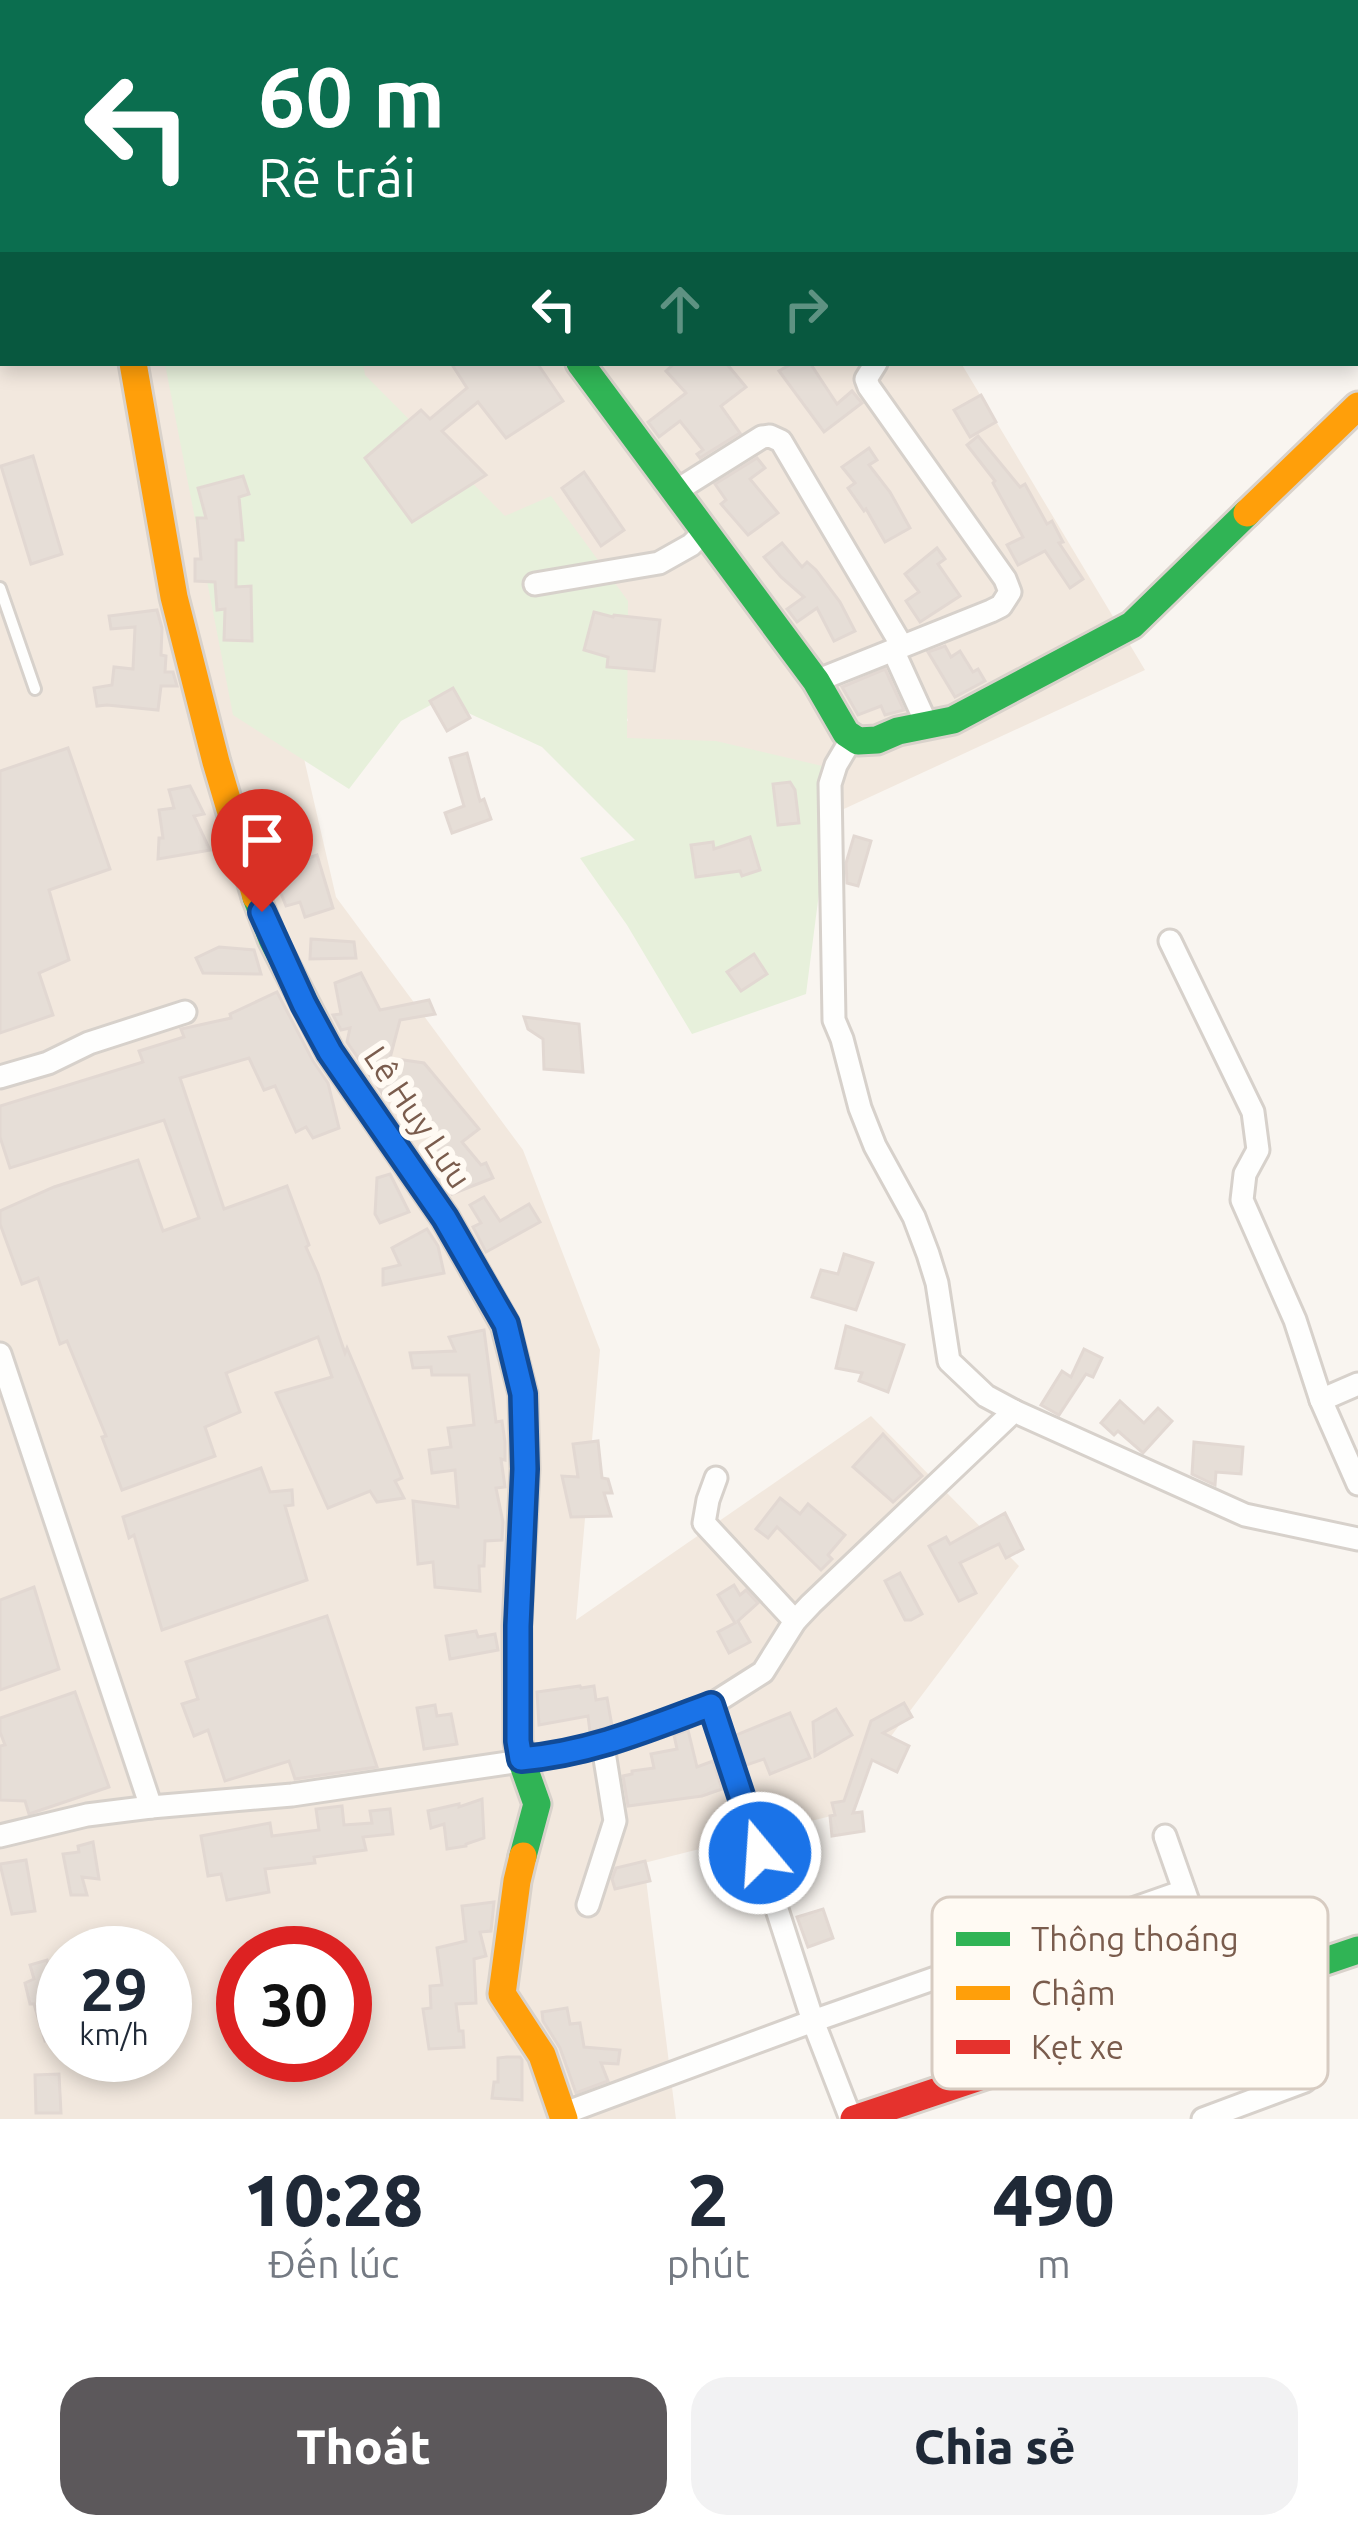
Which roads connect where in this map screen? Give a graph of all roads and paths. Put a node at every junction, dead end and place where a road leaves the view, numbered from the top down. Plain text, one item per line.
1 (134, 366) edge
2 (582, 366) edge
3 (873, 366) edge
4 (1358, 406) edge
5 (676, 491) junction
6 (705, 531) junction
7 (536, 584) dead end
8 (0, 588) edge
9 (897, 648) junction
10 (816, 681) junction
11 (35, 689) dead end
12 (928, 727) junction
13 (852, 738) junction
14 (1170, 940) dead end
15 (185, 1012) dead end
16 (0, 1077) edge
17 (0, 1354) edge
18 (1358, 1384) edge
19 (1321, 1400) junction
20 (1014, 1411) junction
21 (716, 1478) dead end
22 (1358, 1482) edge
23 (1358, 1539) edge
24 (795, 1621) junction
25 (711, 1705) junction
26 (602, 1746) junction
27 (521, 1759) junction
28 (151, 1807) junction
29 (0, 1836) edge
30 (1166, 1836) dead end
31 (1184, 1891) junction
32 (1167, 1897) edge
33 (1186, 1897) edge
34 (589, 1905) dead end
35 (1358, 1950) edge
36 (1328, 1960) edge
37 (932, 1979) edge
38 (813, 2021) junction
39 (942, 2089) edge
40 (1284, 2089) edge
41 (1265, 2096) junction
42 (563, 2116) edge
43 (852, 2119) edge
44 (1203, 2119) edge
45 (1274, 2119) edge

1 - 27 street, Lê Huy Lưu
2 - 5 street
3 - 9 street
4 - 12 street
5 - 6 street
5 - 9 street
6 - 7 street
6 - 10 street
8 - 11 lane
9 - 10 street
9 - 12 street
10 - 13 street
12 - 13 street
13 - 20 street
14 - 19 street
15 - 16 street
17 - 28 street
18 - 19 street
19 - 22 street
20 - 23 street
20 - 24 street
21 - 24 street
24 - 25 street
25 - 26 street
25 - 38 street
26 - 27 street
26 - 34 street
27 - 28 street
27 - 42 street, Lê Huy Lưu
28 - 29 street
30 - 31 street
31 - 32 street
31 - 33 street
35 - 36 street
37 - 38 street
38 - 42 street
38 - 43 street
39 - 43 street
40 - 41 street
41 - 44 street
41 - 45 street

